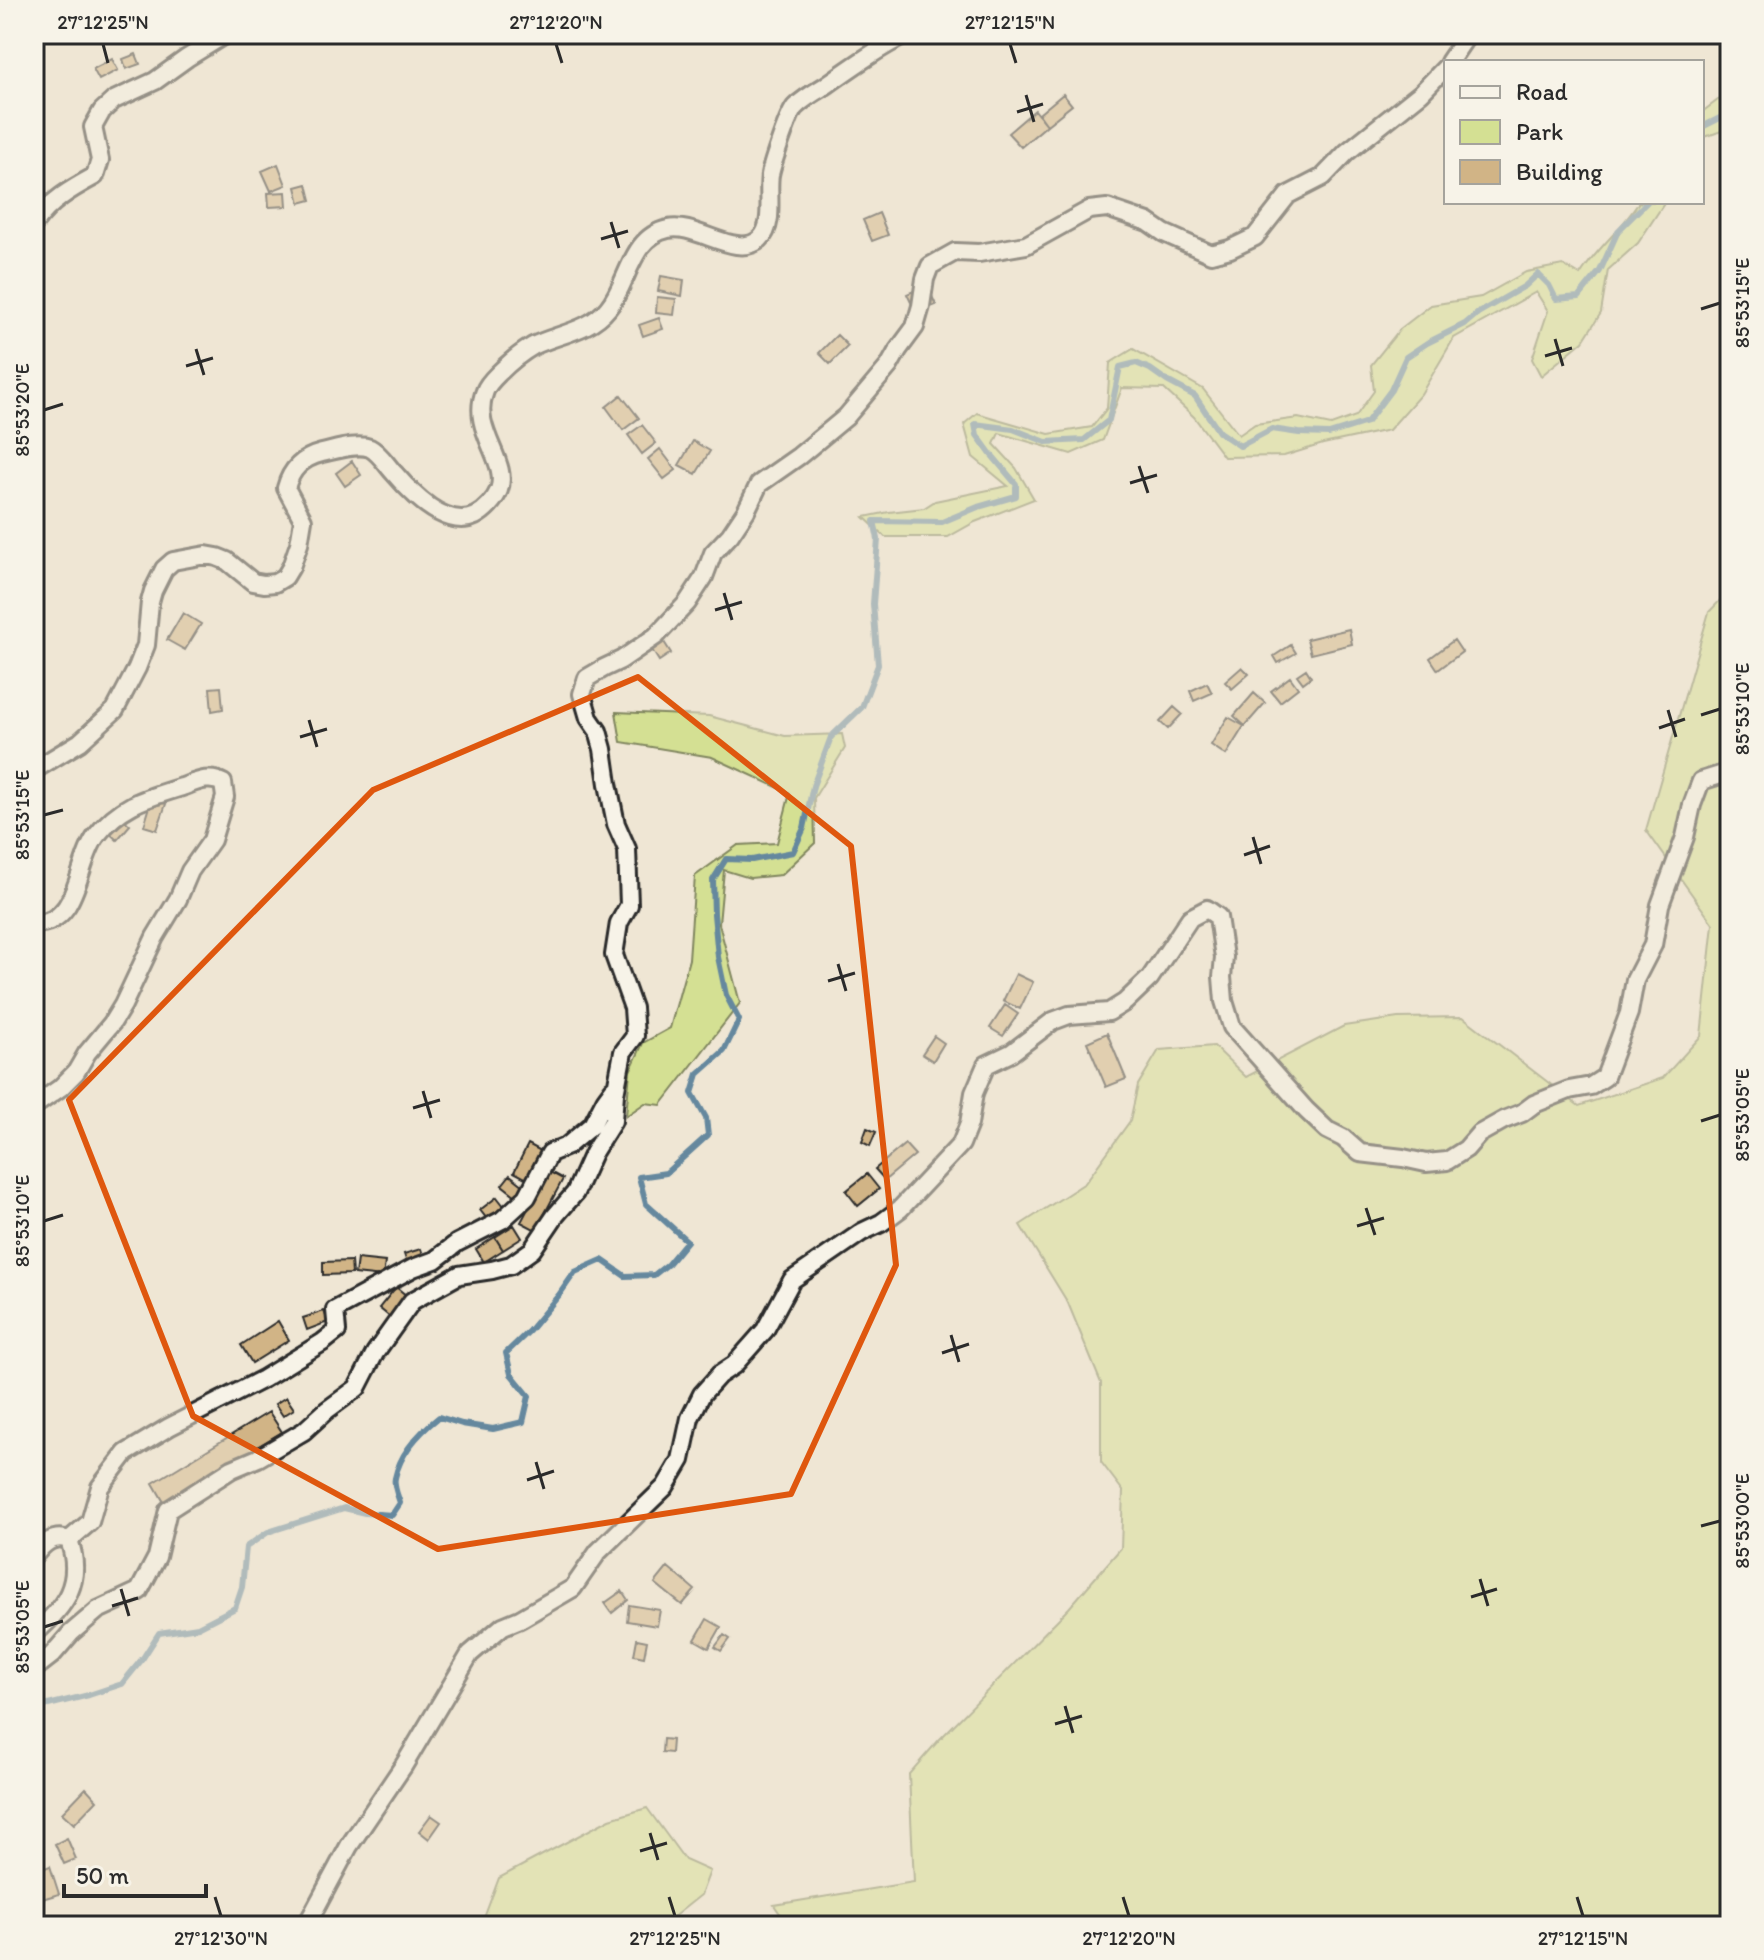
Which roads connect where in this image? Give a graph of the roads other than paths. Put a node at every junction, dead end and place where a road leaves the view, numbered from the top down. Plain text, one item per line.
1 (226, 34) edge
2 (907, 34) edge
3 (1468, 34) edge
4 (1451, 60) edge
5 (1444, 68) edge
6 (34, 224) edge
7 (34, 770) edge
8 (1730, 772) edge
9 (34, 924) edge
10 (617, 1084) junction
11 (34, 1106) edge
12 (69, 1540) junction
13 (34, 1556) edge
14 (34, 1634) edge
15 (34, 1669) edge
16 (306, 1926) edge

1 - 6 street
2 - 7 street
3 - 4 street
5 - 10 street
8 - 16 street
9 - 11 street
10 - 12 street
10 - 15 street
12 - 13 street
12 - 14 street

